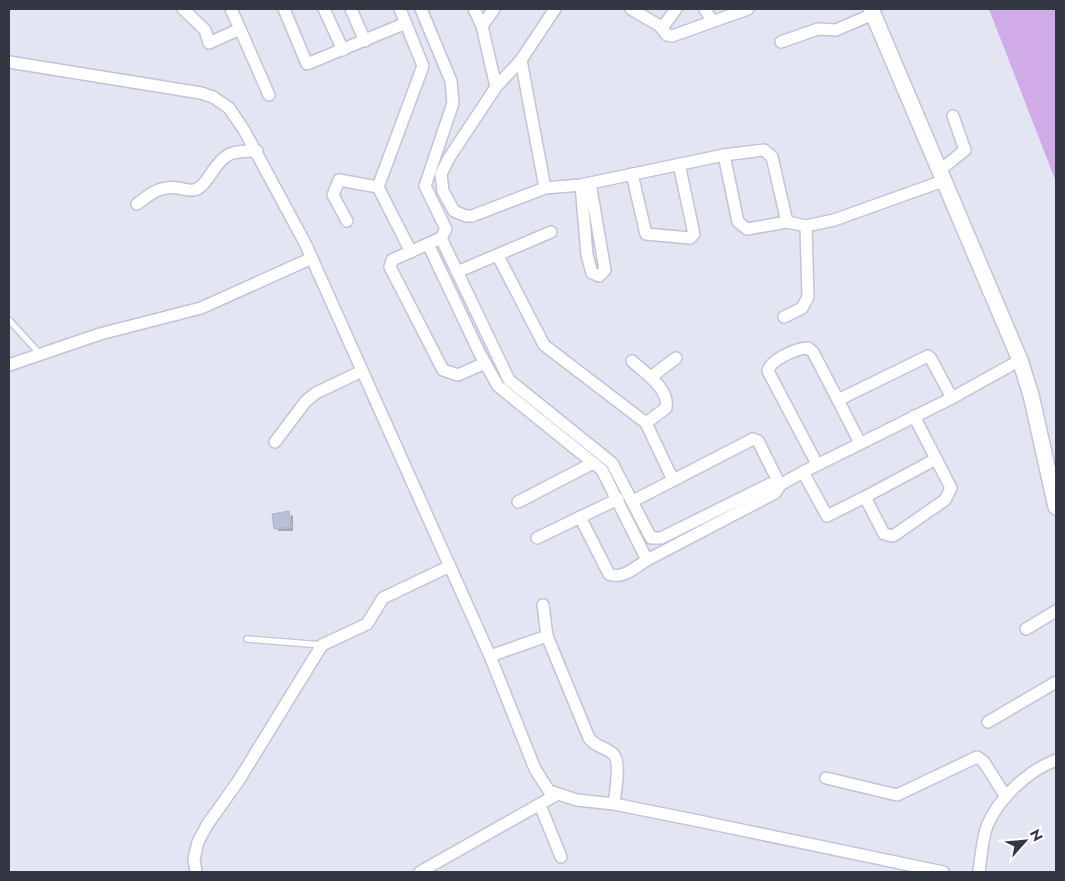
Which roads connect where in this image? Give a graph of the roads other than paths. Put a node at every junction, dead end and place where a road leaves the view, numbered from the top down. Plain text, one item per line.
1 (184, 9) edge
2 (231, 9) edge
3 (284, 9) edge
4 (324, 9) edge
5 (351, 9) edge
6 (400, 9) edge
7 (421, 9) edge
8 (474, 9) edge
9 (494, 9) edge
10 (555, 9) edge
11 (631, 9) edge
12 (676, 9) edge
13 (705, 9) edge
14 (748, 9) edge
15 (872, 11) edge
16 (712, 21) junction
17 (406, 23) junction
18 (482, 26) junction
19 (660, 26) junction
20 (240, 29) junction
21 (365, 41) junction
22 (781, 42) dead end
23 (343, 50) junction
24 (442, 58) junction
25 (521, 60) junction
26 (9, 62) edge
27 (423, 66) junction
28 (496, 87) junction
29 (269, 95) dead end
30 (954, 116) dead end
31 (257, 151) junction
32 (724, 154) junction
33 (679, 164) junction
34 (632, 174) junction
35 (941, 176) junction
36 (585, 184) junction
37 (378, 187) junction
38 (545, 188) junction
39 (137, 204) dead end
40 (347, 221) dead end
41 (788, 222) junction
42 (806, 226) junction
43 (551, 232) dead end
44 (599, 234) junction
45 (585, 236) junction
46 (441, 238) junction
47 (428, 244) junction
48 (411, 252) junction
49 (498, 256) junction
50 (312, 258) junction
51 (457, 272) junction
52 (784, 317) dead end
53 (9, 320) edge
54 (493, 347) junction
55 (40, 354) junction
56 (482, 358) junction
57 (676, 358) dead end
58 (1020, 360) junction
59 (632, 361) dead end
60 (9, 365) edge
61 (362, 371) junction
62 (651, 377) junction
63 (952, 398) junction
64 (838, 400) junction
65 (914, 416) junction
66 (646, 423) junction
67 (275, 442) dead end
68 (860, 443) junction
69 (936, 459) junction
70 (593, 463) junction
71 (817, 464) junction
72 (803, 472) junction
73 (614, 477) junction
74 (673, 480) junction
75 (780, 485) junction
76 (865, 497) junction
77 (618, 499) junction
78 (633, 501) junction
79 (518, 502) dead end
80 (1056, 507) edge
81 (580, 518) junction
82 (537, 538) dead end
83 (647, 560) junction
84 (450, 566) junction
85 (543, 605) dead end
86 (1056, 611) edge
87 (1026, 629) dead end
88 (547, 636) junction
89 (247, 639) dead end
90 (322, 645) junction
91 (490, 656) junction
92 (1056, 682) edge
93 (988, 722) dead end
94 (1056, 760) edge
95 (826, 778) dead end
96 (556, 795) junction
97 (1006, 797) junction
98 (614, 804) junction
99 (540, 805) junction
100 (561, 857) dead end
101 (196, 872) edge
102 (420, 872) edge
103 (943, 872) edge
104 (979, 872) edge

1 - 20 street
2 - 20 street
3 - 23 street
4 - 23 street
5 - 21 street
6 - 17 street
7 - 24 street
8 - 18 street
9 - 18 street
10 - 25 street
11 - 19 street
12 - 19 street
13 - 16 street
14 - 16 street
15 - 22 street
15 - 35 street
16 - 19 street
17 - 21 street
17 - 27 street
18 - 28 street
20 - 29 street
21 - 23 street
24 - 27 street
24 - 46 street
25 - 28 street
25 - 38 street
26 - 31 street
27 - 37 street
28 - 38 street
30 - 35 street
31 - 39 street
31 - 50 street
32 - 33 street
32 - 41 street
32 - 41 street
33 - 34 street
33 - 34 street
34 - 36 street
35 - 42 street
35 - 58 street
36 - 38 street
36 - 44 street
36 - 45 street
37 - 40 street
37 - 48 street
41 - 42 street
42 - 52 street
43 - 49 street
44 - 45 street
44 - 45 street
46 - 47 street
46 - 51 street
47 - 48 street
47 - 56 street
48 - 56 street
49 - 51 street
49 - 66 street
50 - 55 street
50 - 61 street
51 - 54 street
53 - 55 lane
54 - 56 street
54 - 73 street
55 - 60 street
56 - 70 street
57 - 62 street
58 - 63 street
58 - 80 street
59 - 62 street
61 - 67 street
61 - 84 street
62 - 66 street
63 - 64 street
63 - 65 street
64 - 68 street
64 - 71 street
65 - 68 street
65 - 69 street
66 - 74 street
68 - 71 street
69 - 76 street
69 - 76 street
70 - 73 street
70 - 79 street
71 - 72 street
72 - 75 street
72 - 76 street
73 - 77 street
73 - 78 street
74 - 75 street
74 - 78 street
75 - 78 street
75 - 83 street
77 - 81 street
77 - 83 street
81 - 82 street
81 - 83 street
84 - 90 street
84 - 91 street
85 - 88 street
86 - 87 street
88 - 91 street
88 - 98 street
89 - 90 lane
90 - 101 street
91 - 96 street
92 - 93 street
94 - 97 street
95 - 97 street
96 - 98 street
96 - 99 street
97 - 104 street
98 - 103 street
99 - 100 street
99 - 102 street

